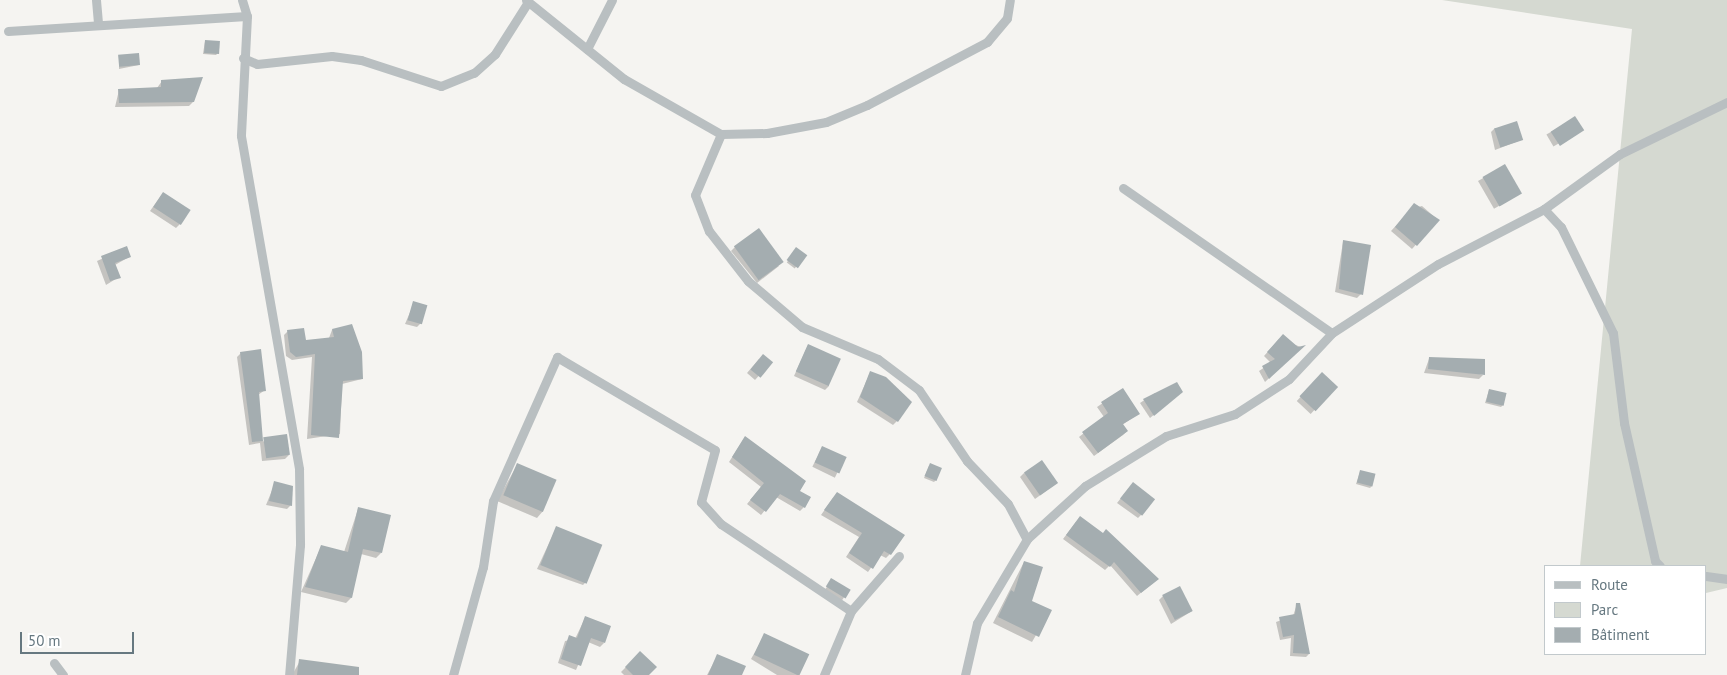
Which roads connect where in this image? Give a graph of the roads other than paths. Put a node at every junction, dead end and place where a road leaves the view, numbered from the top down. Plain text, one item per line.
1 (96, 0) edge
2 (242, 0) edge
3 (612, 0) edge
4 (1010, 0) edge
5 (527, 1) edge
6 (247, 16) junction
7 (98, 22) junction
8 (8, 31) dead end
9 (587, 49) junction
10 (243, 58) junction
11 (1727, 102) edge
12 (720, 134) junction
13 (1123, 188) dead end
14 (1544, 209) junction
15 (1332, 333) junction
16 (1027, 539) junction
17 (899, 556) dead end
18 (1659, 565) edge
19 (1707, 576) edge
20 (1727, 579) edge
21 (851, 611) junction
22 (54, 663) dead end
23 (63, 675) edge
24 (289, 675) edge
25 (454, 675) edge
26 (824, 675) edge
27 (965, 675) edge

1 - 7 street
2 - 6 street
3 - 9 street
4 - 12 street
5 - 9 street
5 - 10 street
6 - 7 street
6 - 10 street
7 - 8 street
9 - 12 street
10 - 24 street
11 - 14 street
12 - 16 street
13 - 15 street
14 - 15 street
14 - 18 street
15 - 16 street
16 - 27 street
17 - 21 street
19 - 20 street
21 - 25 street
21 - 26 street
22 - 23 street

